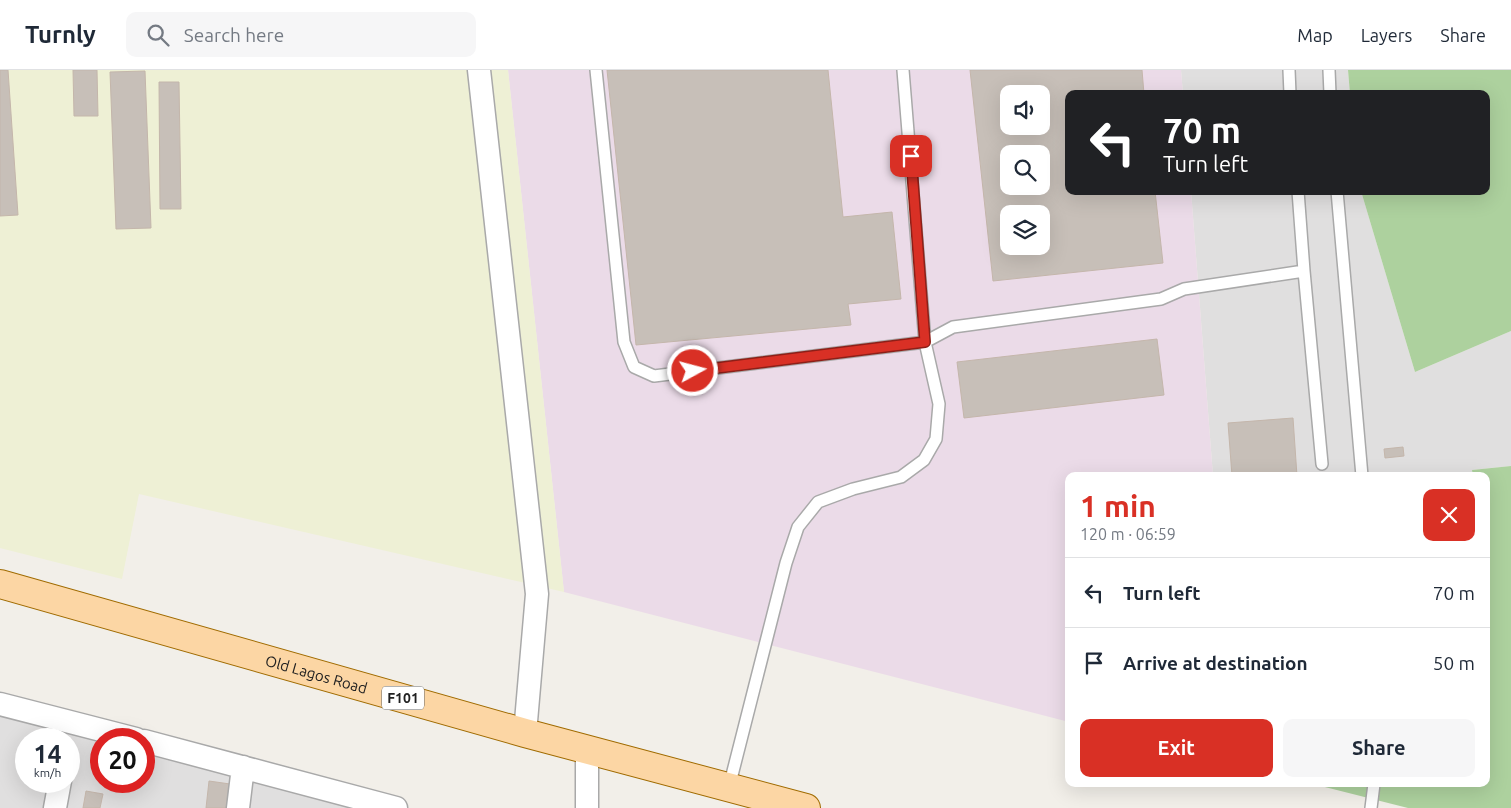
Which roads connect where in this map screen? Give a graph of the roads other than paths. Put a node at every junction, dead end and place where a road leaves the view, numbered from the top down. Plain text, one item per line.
1 (479, 70) edge
2 (596, 70) edge
3 (903, 70) edge
4 (1289, 70) edge
5 (1328, 70) edge
6 (1290, 90) edge
7 (1330, 90) edge
8 (1298, 195) edge
9 (1337, 195) edge
10 (1304, 272) junction
11 (925, 342) junction
12 (1322, 464) dead end
13 (1362, 472) edge
14 (0, 584) edge
15 (0, 704) edge
16 (64, 728) edge
17 (525, 733) junction
18 (155, 744) edge
19 (587, 749) junction
20 (243, 767) junction
21 (1374, 787) edge
22 (729, 788) junction
23 (58, 793) edge
24 (370, 805) edge
25 (56, 808) edge
26 (238, 808) edge
27 (396, 808) edge
28 (587, 808) edge
29 (806, 808) edge
30 (1371, 808) edge

1 - 17 street
2 - 11 lane
3 - 11 lane
4 - 6 lane
5 - 7 lane
8 - 10 lane
9 - 13 lane
10 - 11 lane
10 - 12 lane
11 - 22 lane
14 - 17 main road, Old Lagos Road / F101
15 - 16 street
17 - 19 main road, Old Lagos Road / F101
18 - 20 street
19 - 22 main road, Old Lagos Road / F101
19 - 28 street
20 - 24 street
20 - 26 street
21 - 30 lane
22 - 29 main road, Old Lagos Road / F101
23 - 25 street
24 - 27 street

